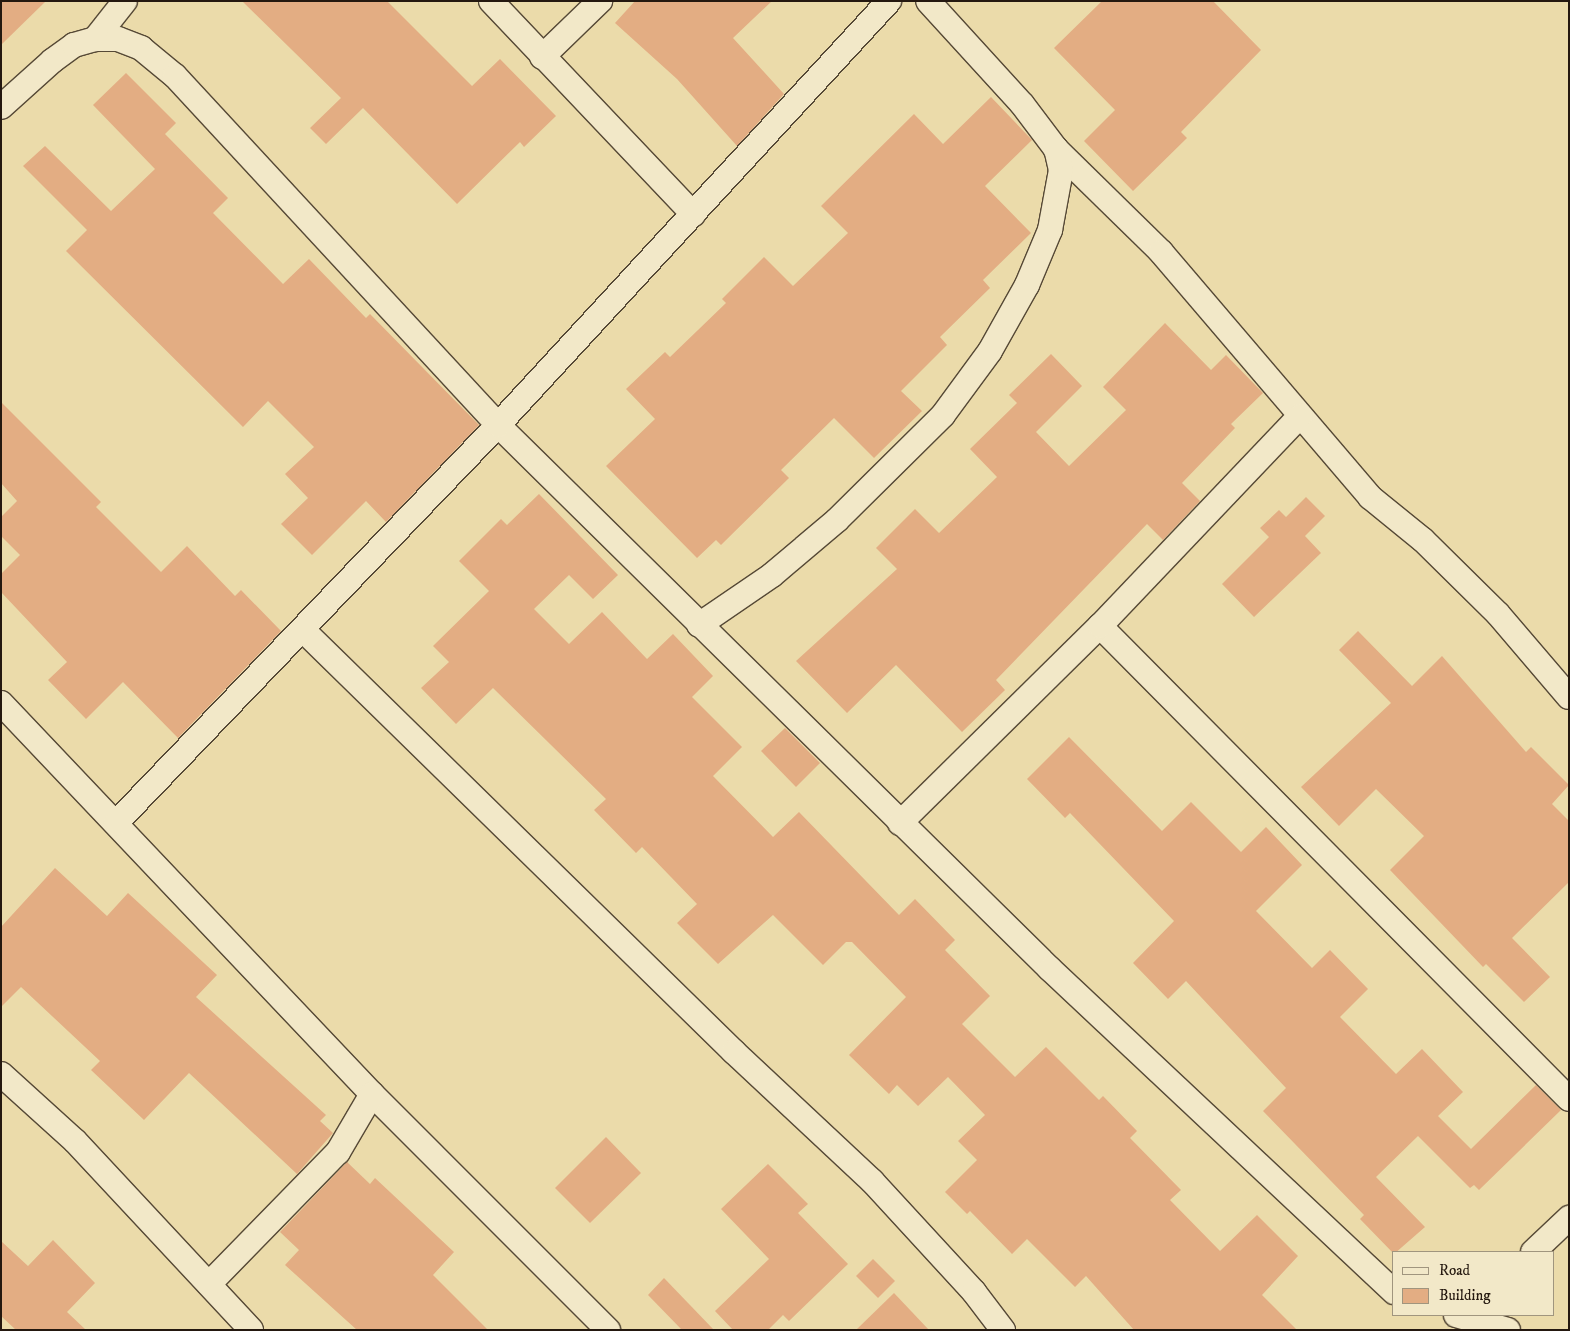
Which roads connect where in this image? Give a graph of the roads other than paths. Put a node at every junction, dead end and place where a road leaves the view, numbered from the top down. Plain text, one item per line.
1 (125, 1) edge
2 (492, 1) edge
3 (600, 1) edge
4 (889, 1) edge
5 (928, 1) edge
6 (95, 39) junction
7 (542, 57) junction
8 (1, 107) edge
9 (1056, 149) junction
10 (693, 214) junction
11 (1300, 416) junction
12 (498, 425) junction
13 (699, 625) junction
14 (1100, 626) junction
15 (304, 631) junction
16 (1569, 697) edge
17 (1, 703) edge
18 (116, 823) junction
19 (900, 823) junction
20 (1, 1074) edge
21 (372, 1094) junction
22 (1569, 1099) edge
23 (1569, 1218) edge
24 (1534, 1251) edge
25 (209, 1284) junction
26 (1392, 1290) edge
27 (1459, 1316) edge
28 (251, 1330) edge
29 (608, 1330) edge
30 (1003, 1330) edge
31 (1508, 1330) edge

1 - 6 street
2 - 7 street
3 - 7 street
4 - 10 street
5 - 9 street
6 - 8 street
6 - 12 street
7 - 10 street
9 - 11 street
9 - 13 street
10 - 12 street
11 - 14 street
11 - 16 street
12 - 13 street
12 - 15 street
13 - 19 street
14 - 19 street
14 - 22 street
15 - 18 street
15 - 30 street
17 - 18 street
18 - 21 street
19 - 26 street
20 - 25 street
21 - 25 street
21 - 29 street
23 - 24 street
25 - 28 street
27 - 31 street

